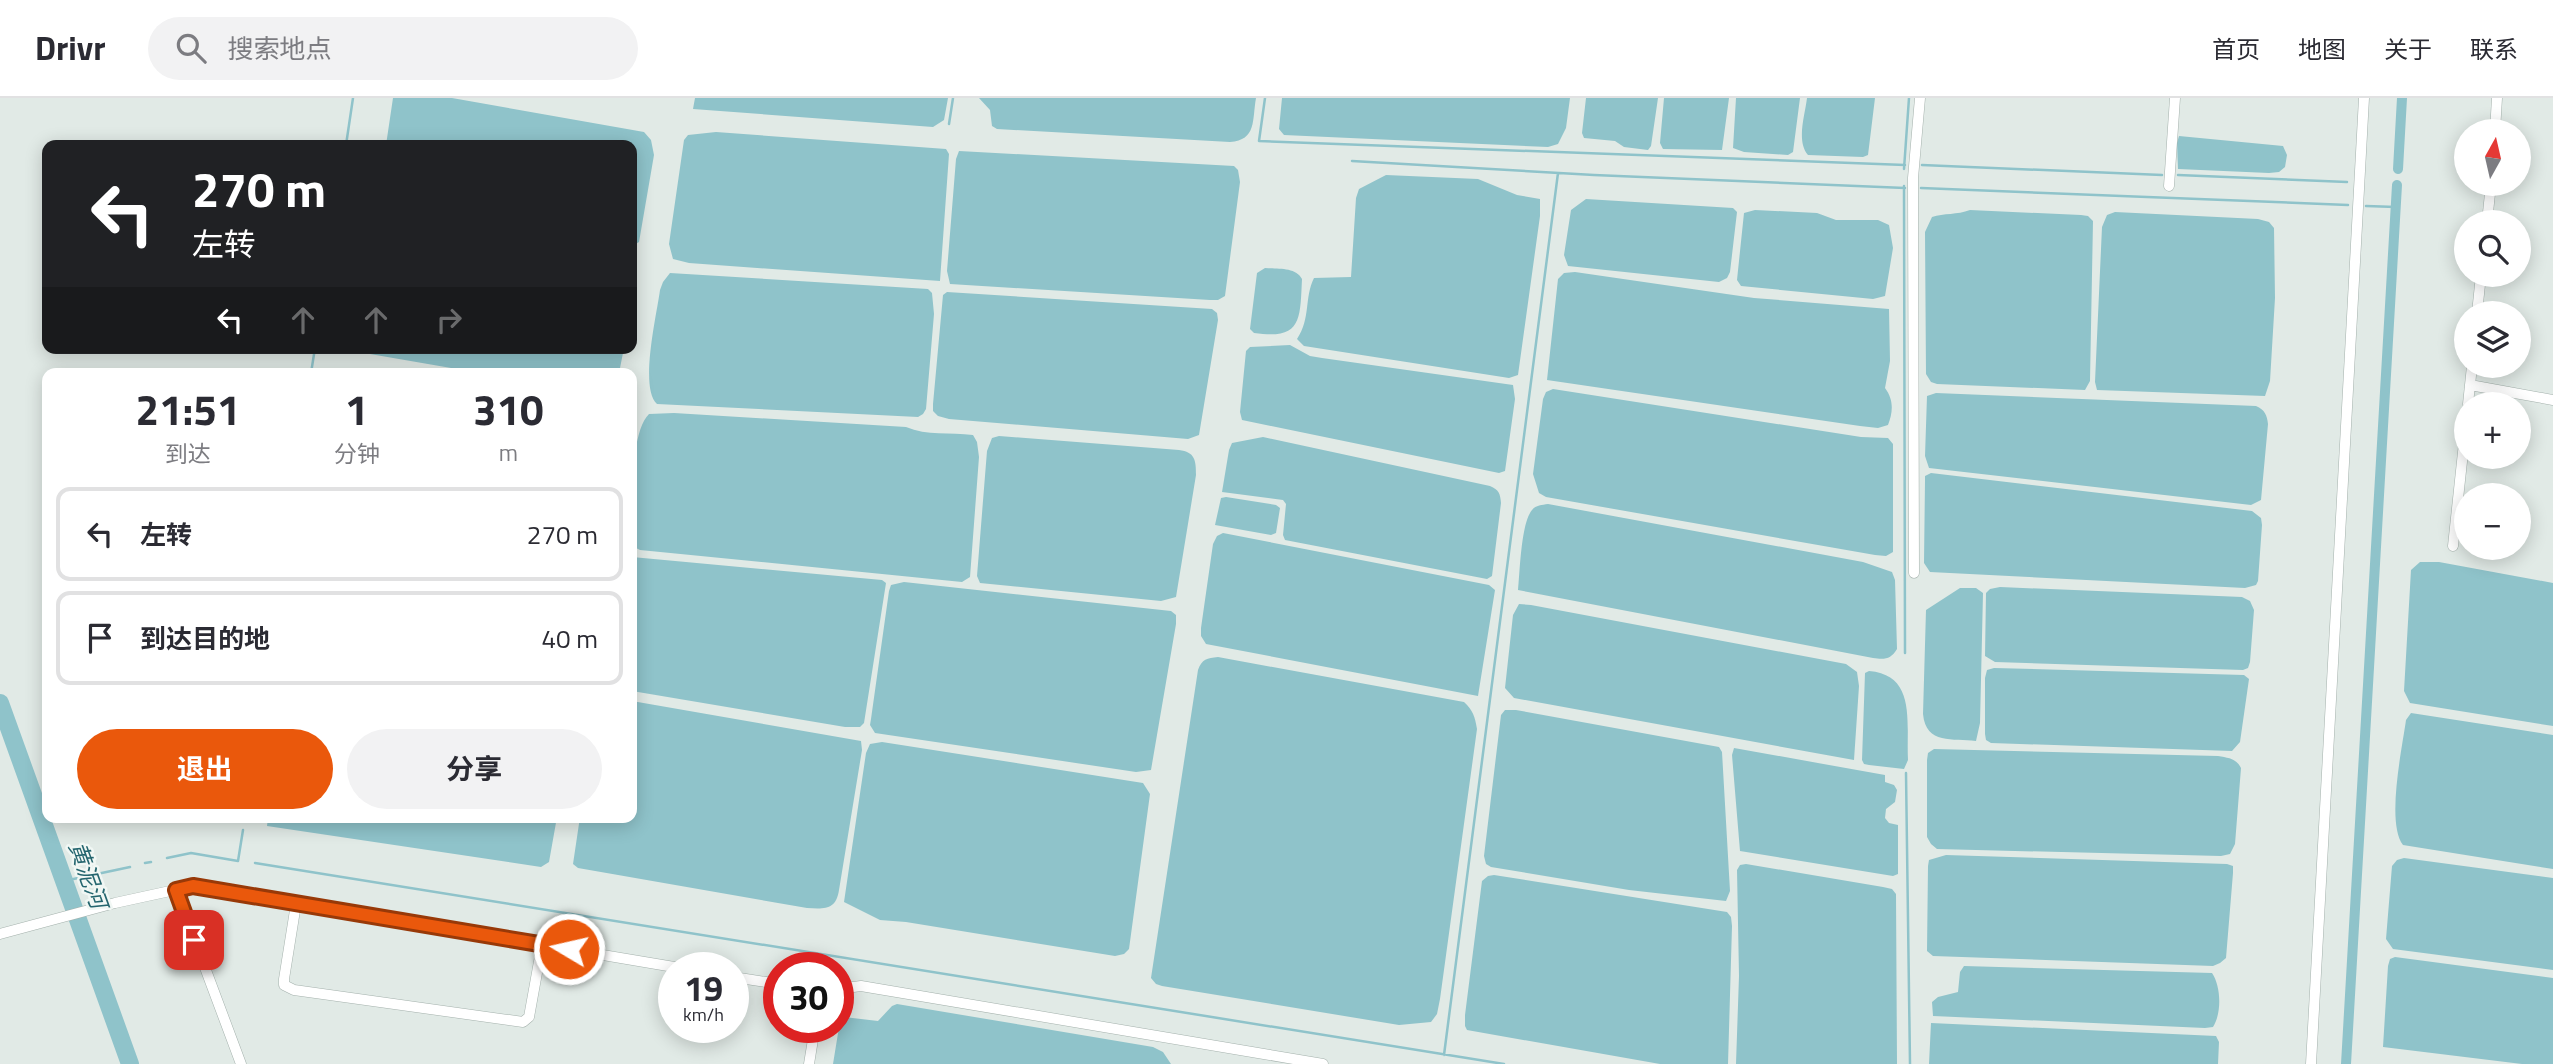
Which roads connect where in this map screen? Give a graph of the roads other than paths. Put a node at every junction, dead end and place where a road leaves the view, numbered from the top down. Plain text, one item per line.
1 (1920, 98) edge
2 (2175, 98) edge
3 (2364, 98) edge
4 (2497, 98) edge
5 (2496, 119) edge
6 (2169, 186) dead end
7 (2471, 378) edge
8 (2470, 385) junction
9 (2469, 392) edge
10 (2553, 400) edge
11 (2461, 469) edge
12 (2453, 546) dead end
13 (1914, 573) dead end
14 (176, 890) junction
15 (296, 904) junction
16 (0, 934) edge
17 (542, 945) junction
18 (658, 964) edge
19 (854, 987) edge
20 (812, 1043) edge
21 (241, 1064) edge
22 (809, 1064) edge
23 (1323, 1064) edge
24 (2311, 1064) edge

1 - 13 street
2 - 6 street
3 - 24 street
4 - 5 street
7 - 8 street
8 - 9 street
8 - 10 street
11 - 12 street
14 - 15 street
14 - 16 street
14 - 21 street
15 - 17 street
15 - 17 street
17 - 18 street
19 - 23 street
20 - 22 street

